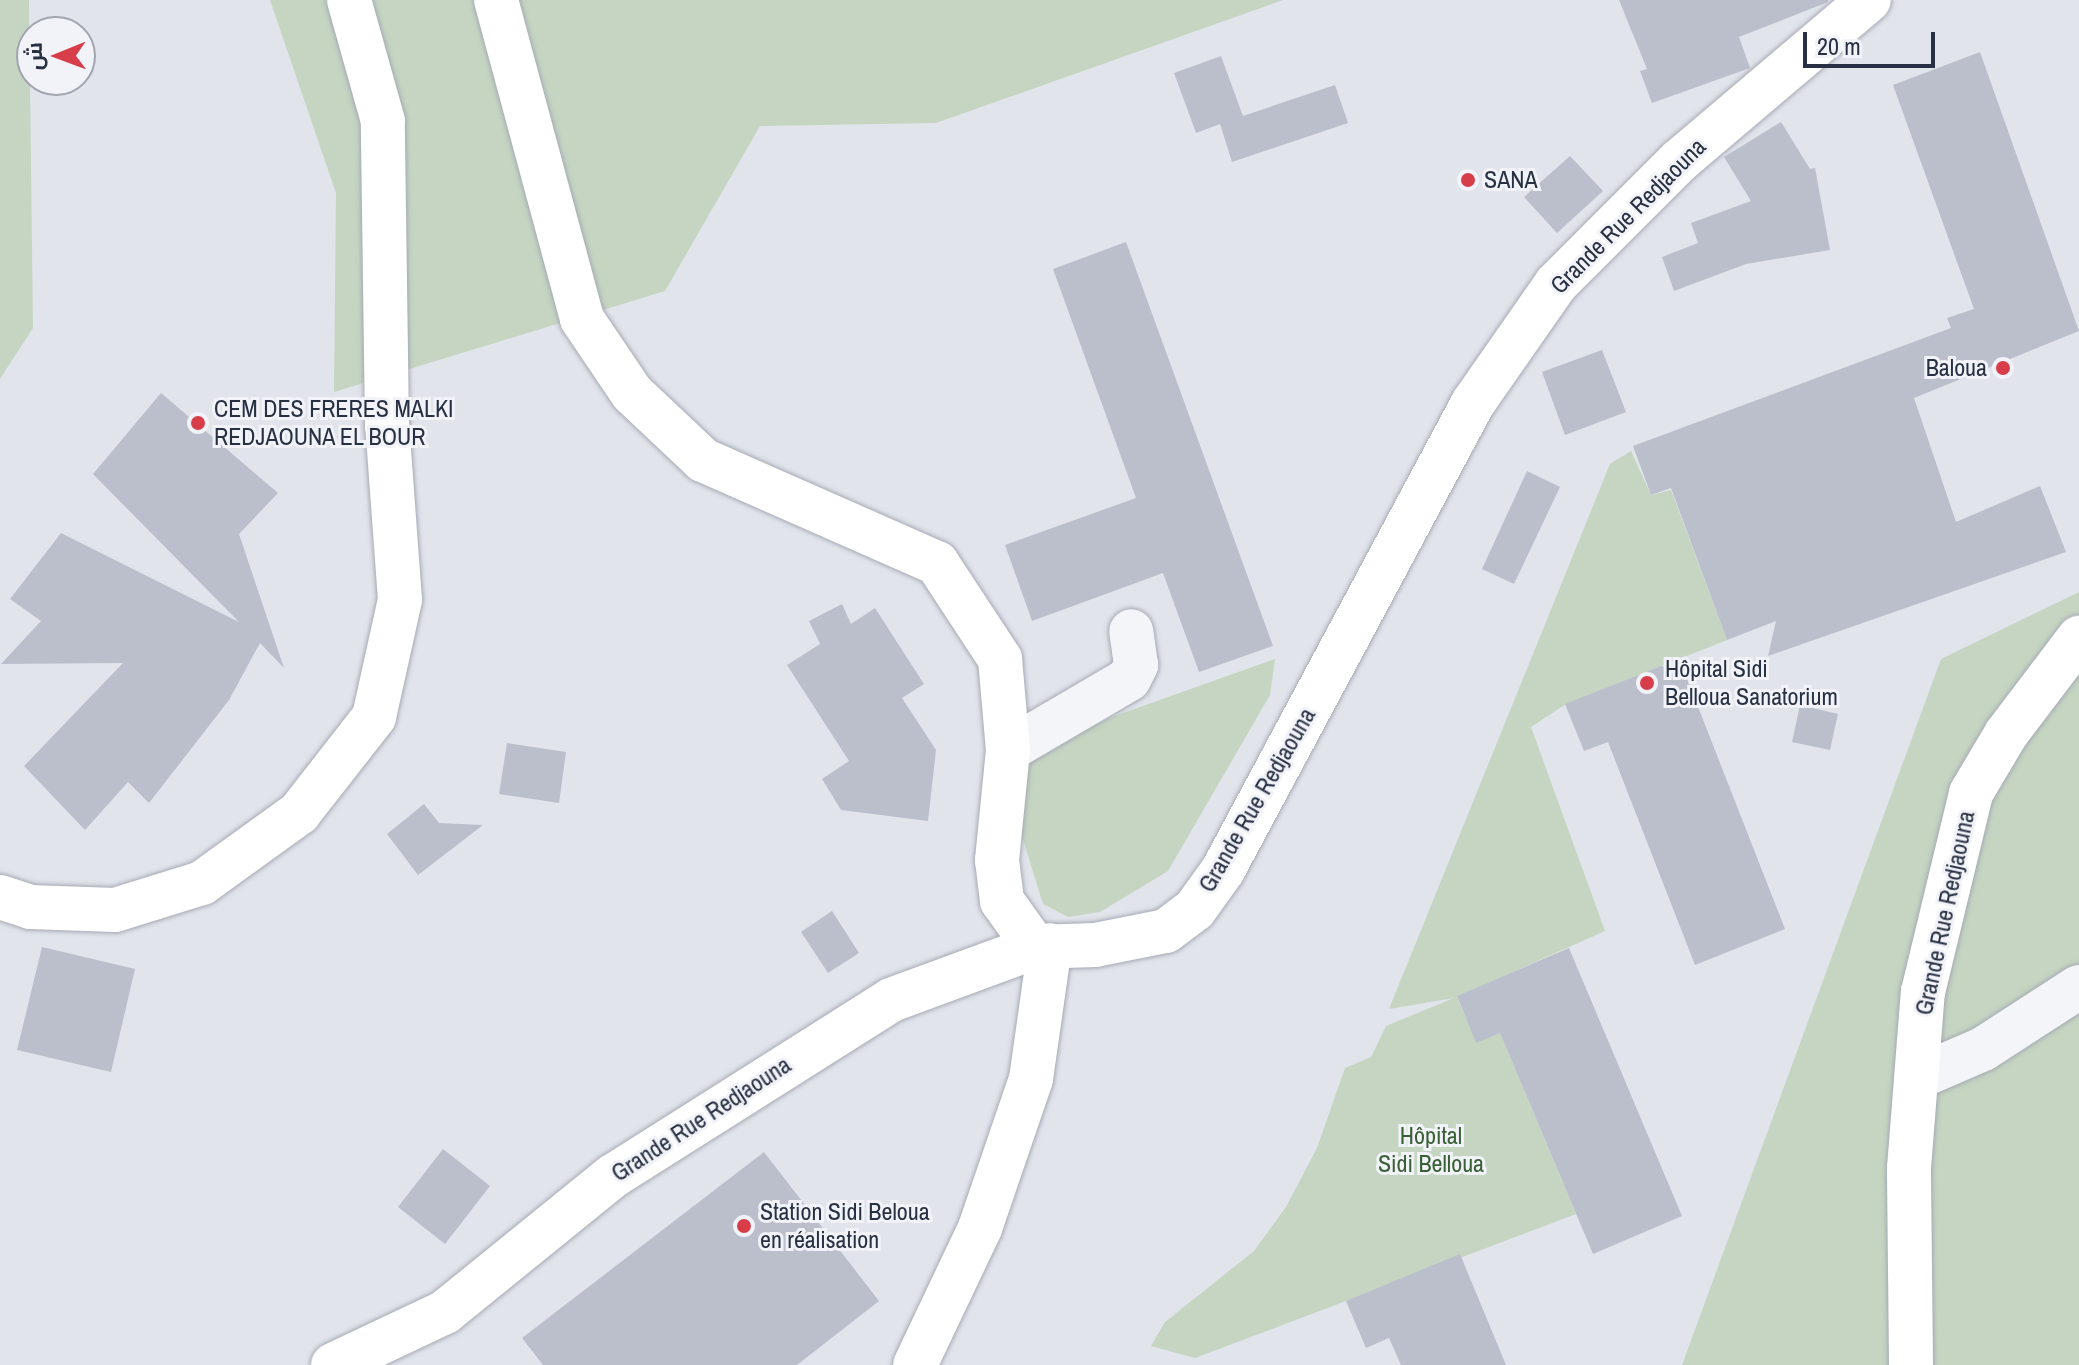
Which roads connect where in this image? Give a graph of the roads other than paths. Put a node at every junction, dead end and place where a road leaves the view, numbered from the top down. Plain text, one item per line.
1 (349, 0) edge
2 (496, 0) edge
3 (1869, 0) edge
4 (1131, 631) dead end
5 (2079, 638) edge
6 (1008, 750) junction
7 (0, 897) edge
8 (1042, 946) junction
9 (2079, 987) edge
10 (1916, 1078) junction
11 (333, 1365) edge
12 (915, 1365) edge
13 (1911, 1365) edge

1 - 7 street
2 - 6 street
3 - 8 street, Grande Rue Redjaouna
4 - 6 street
5 - 10 street, Grande Rue Redjaouna
6 - 8 street
8 - 11 street, Grande Rue Redjaouna
8 - 12 street
9 - 10 street
10 - 13 street, Grande Rue Redjaouna

